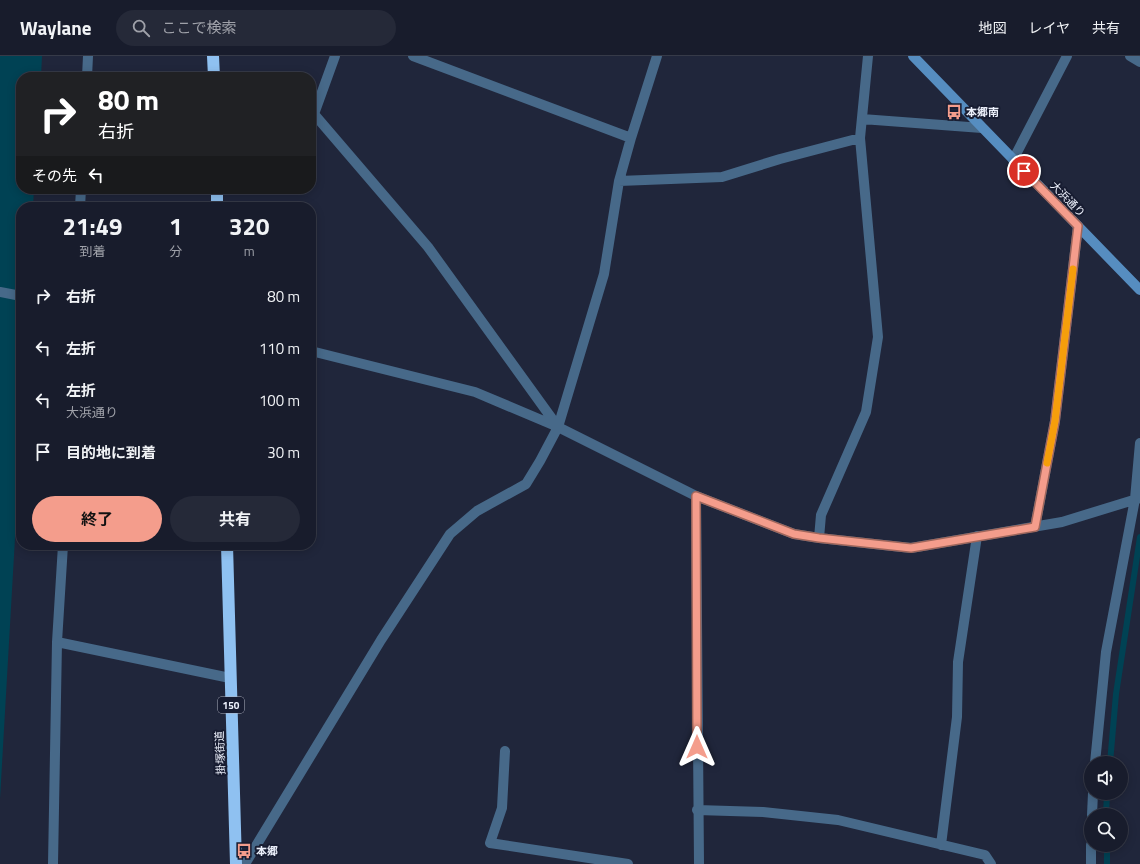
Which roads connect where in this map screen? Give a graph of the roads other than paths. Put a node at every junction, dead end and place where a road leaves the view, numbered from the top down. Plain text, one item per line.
1 (88, 56) edge
2 (213, 56) edge
3 (335, 56) edge
4 (413, 56) edge
5 (658, 56) edge
6 (868, 56) edge
7 (913, 56) edge
8 (1067, 56) edge
9 (1130, 56) edge
10 (1140, 62) edge
11 (87, 72) edge
12 (214, 72) edge
13 (316, 108) edge
14 (316, 116) edge
15 (862, 119) junction
16 (982, 128) junction
17 (632, 138) junction
18 (860, 138) junction
19 (1013, 160) junction
20 (620, 181) junction
21 (1078, 226) junction
22 (1140, 290) edge
23 (0, 292) edge
24 (16, 295) edge
25 (316, 352) edge
26 (558, 428) junction
27 (1140, 443) edge
28 (696, 496) junction
29 (1137, 499) edge
30 (1035, 527) junction
31 (977, 536) junction
32 (819, 538) junction
33 (63, 550) edge
34 (227, 550) edge
35 (58, 642) junction
36 (230, 678) junction
37 (505, 752) dead end
38 (1096, 756) edge
39 (698, 810) junction
40 (941, 845) junction
41 (1091, 852) edge
42 (52, 864) edge
43 (236, 864) edge
44 (245, 864) edge
45 (628, 864) edge
46 (699, 864) edge
47 (991, 864) edge
48 (1091, 864) edge

1 - 11 street
2 - 12 highway
3 - 13 street
4 - 17 street
5 - 17 street
6 - 15 street
7 - 16 street, 大浜通り
8 - 19 street
9 - 10 street
14 - 26 street
15 - 16 street
15 - 18 street
16 - 19 street, 大浜通り
17 - 20 street
18 - 20 street
18 - 32 street
19 - 21 street, 大浜通り
20 - 26 street
21 - 22 street, 大浜通り
21 - 30 street
23 - 24 street
25 - 26 street
26 - 28 street
26 - 44 street
27 - 29 street
28 - 32 street
28 - 39 street
29 - 30 street
29 - 38 street
30 - 31 street
31 - 32 street
31 - 40 street
33 - 35 street
34 - 36 highway, 掛塚街道 / 150
35 - 36 street
35 - 42 street
36 - 43 highway, 掛塚街道 / 150
37 - 45 street
39 - 40 street
39 - 46 street
40 - 47 street
41 - 48 street

